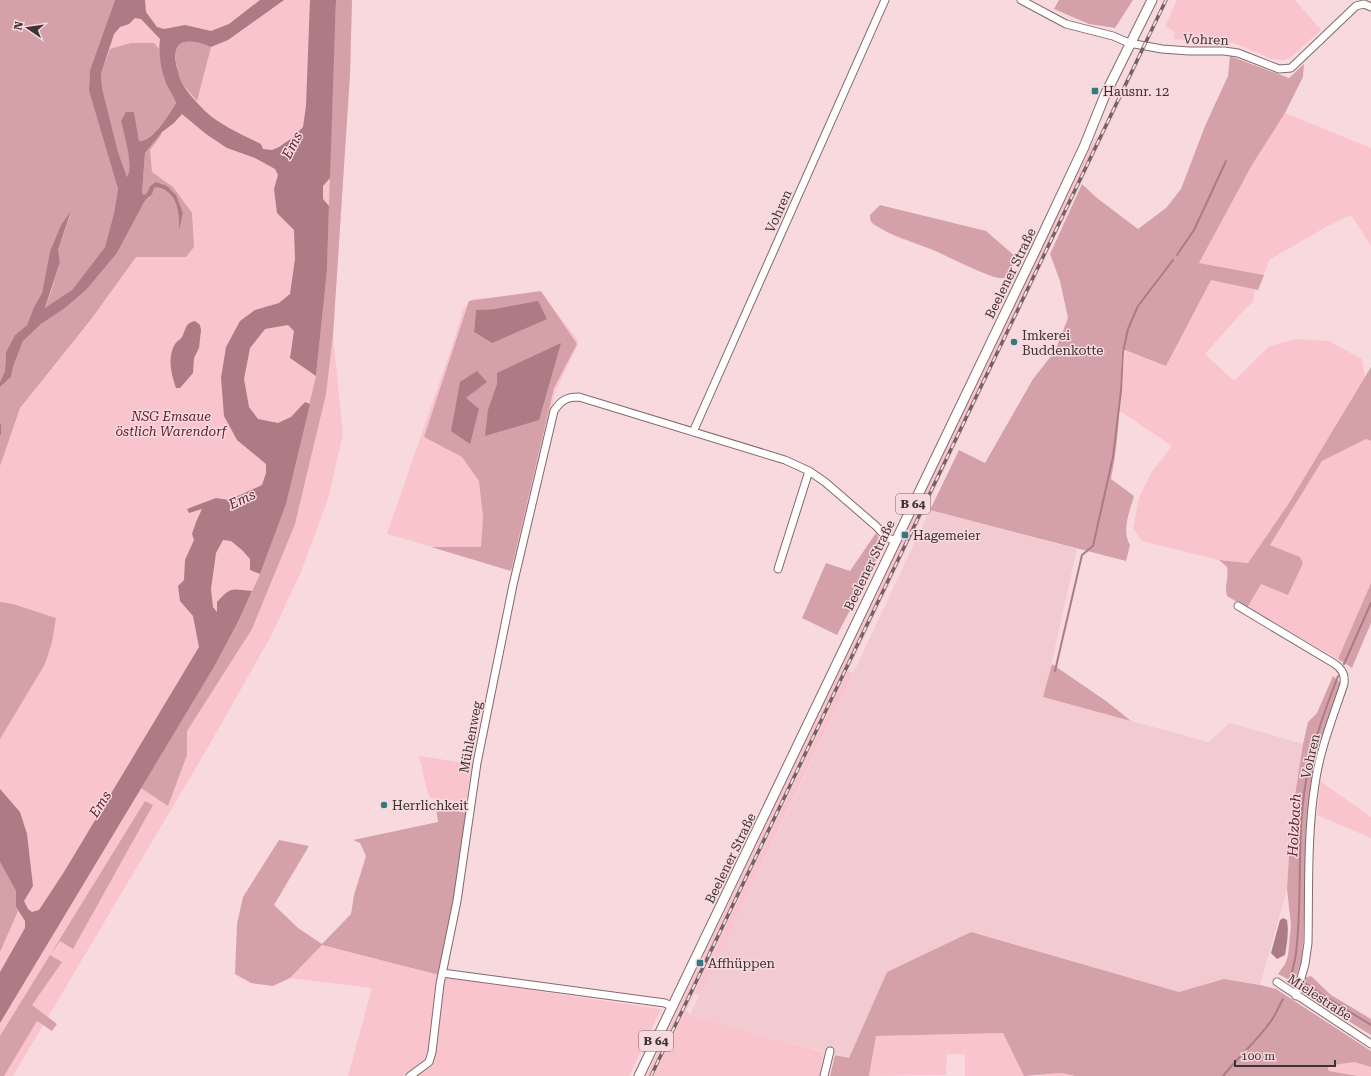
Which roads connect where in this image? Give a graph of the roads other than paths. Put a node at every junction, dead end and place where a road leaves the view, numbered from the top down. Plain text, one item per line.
1 (885, 0) edge
2 (1021, 0) edge
3 (1152, 0) edge
4 (1367, 3) edge
5 (1129, 43) junction
6 (693, 432) junction
7 (809, 471) junction
8 (895, 542) junction
9 (778, 569) dead end
10 (1238, 606) dead end
11 (442, 973) junction
12 (1277, 982) dead end
13 (1296, 996) junction
14 (673, 1007) junction
15 (1371, 1044) edge
16 (830, 1051) dead end
17 (410, 1076) edge
18 (640, 1076) edge
19 (824, 1076) edge

1 - 6 street, Vohren
2 - 5 street, Vohren
3 - 5 main road, Beelener Straße / B 64
4 - 5 street, Vohren
5 - 8 main road, Beelener Straße / B 64
6 - 7 street
6 - 11 street, Mühlenweg
7 - 8 street
7 - 9 street
8 - 14 main road, Beelener Straße / B 64
10 - 13 street, Vohren
11 - 14 street
11 - 17 street, Mühlenweg
12 - 13 street, Mielestraße
13 - 15 street, Mielestraße
14 - 18 main road, Beelener Straße / B 64
16 - 19 street

